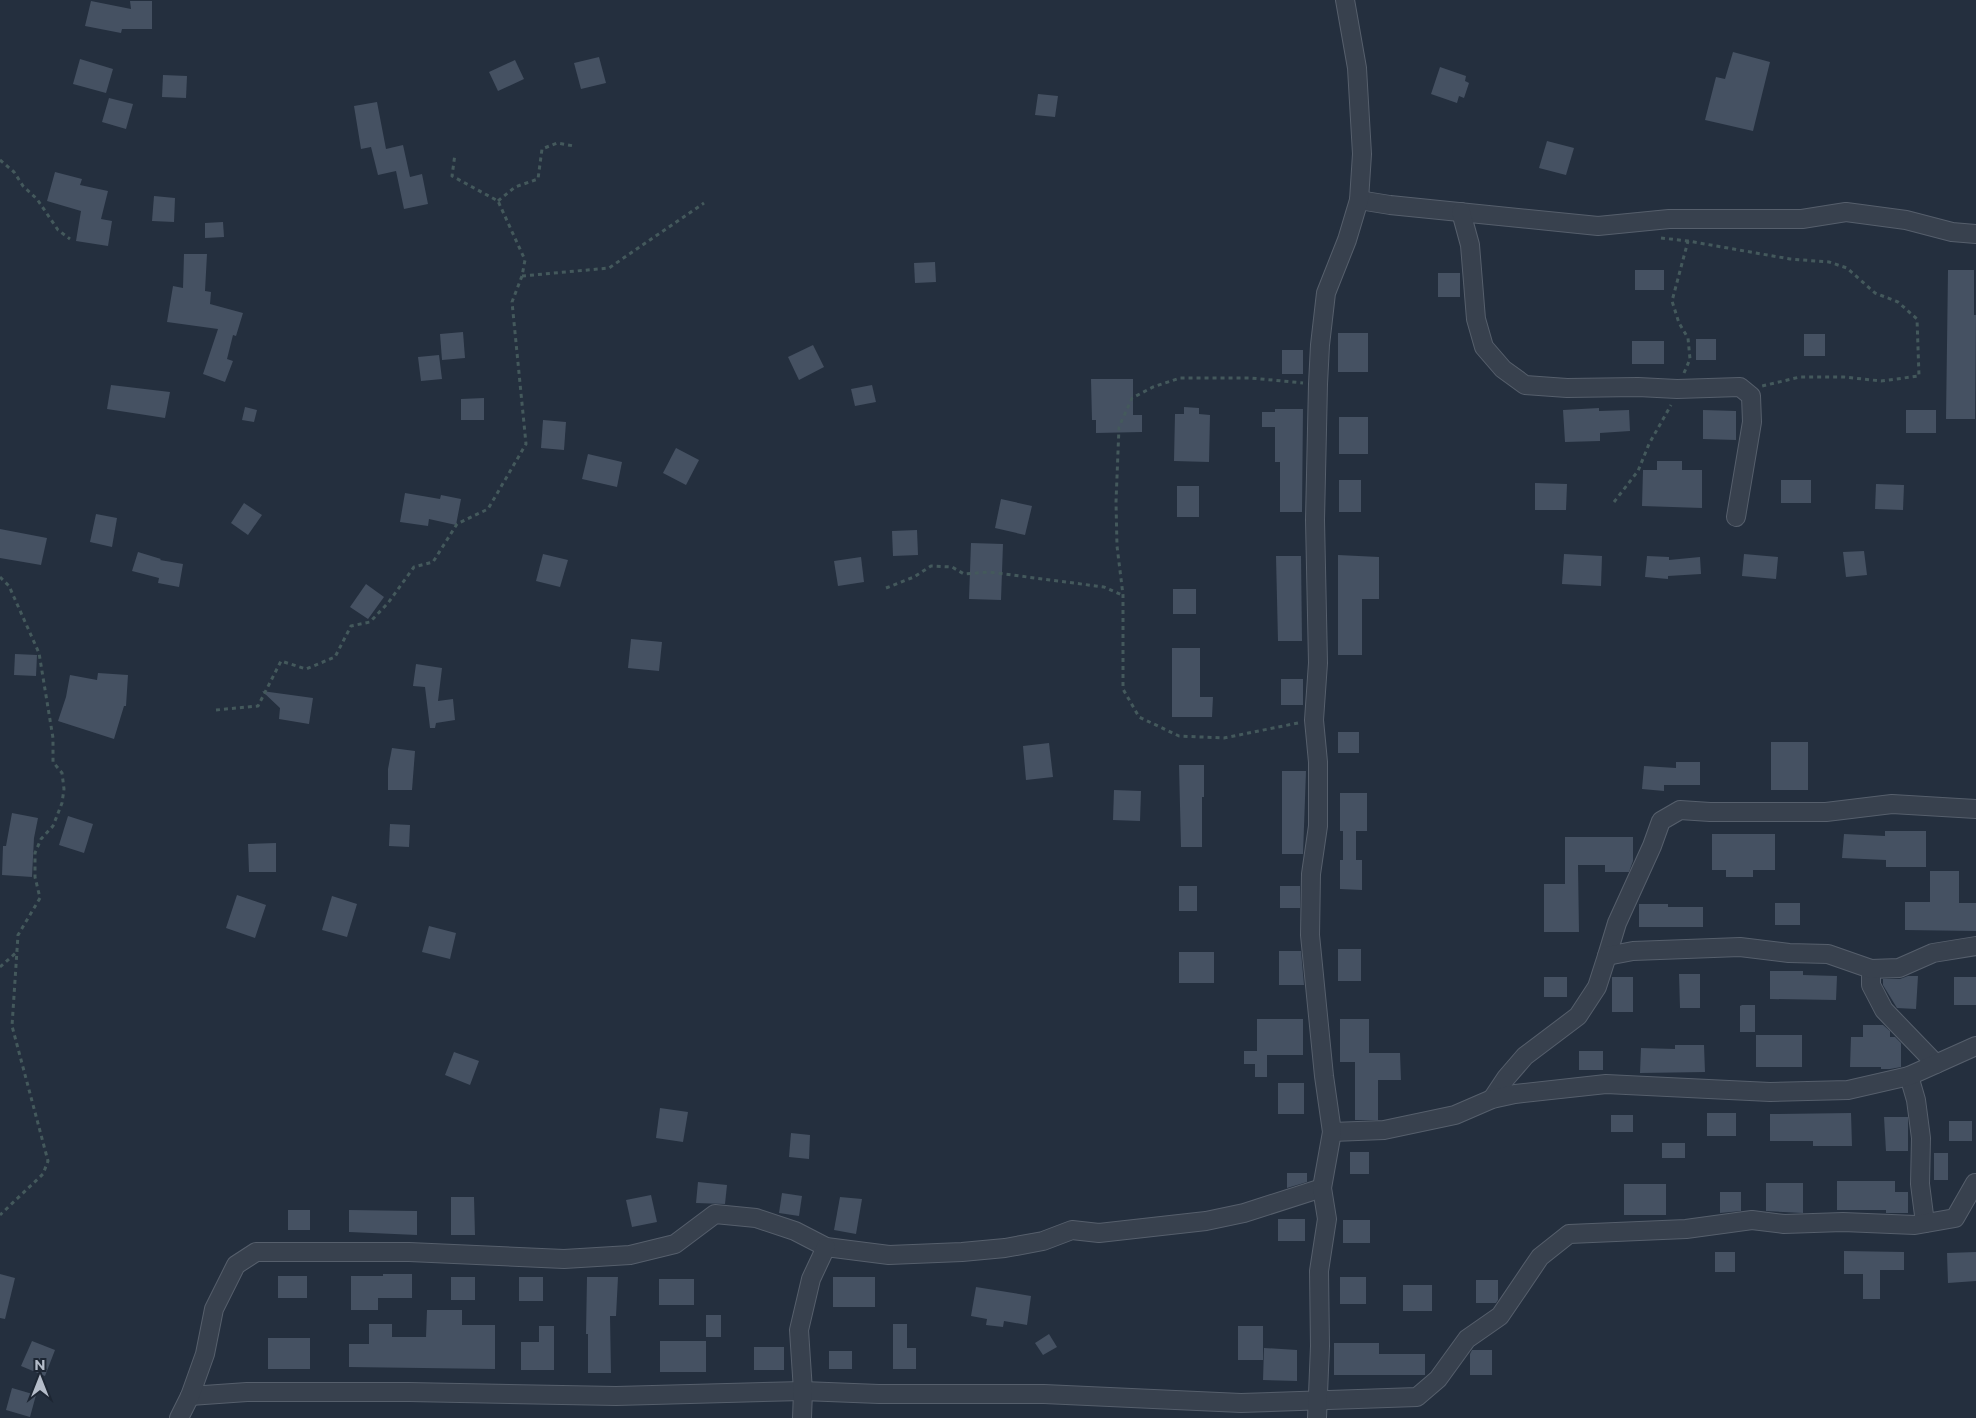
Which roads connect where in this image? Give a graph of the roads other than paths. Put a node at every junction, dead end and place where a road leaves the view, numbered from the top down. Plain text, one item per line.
1 (1345, 0) edge
2 (1359, 200) junction
3 (1460, 212) junction
4 (1976, 234) edge
5 (1736, 517) dead end
6 (1976, 809) edge
7 (1976, 946) edge
8 (1607, 956) junction
9 (1870, 969) junction
10 (1976, 1046) edge
11 (1936, 1064) junction
12 (1909, 1076) junction
13 (1492, 1099) junction
14 (1332, 1132) junction
15 (1975, 1183) dead end
16 (1322, 1188) junction
17 (1926, 1223) junction
18 (826, 1247) junction
19 (803, 1391) junction
20 (190, 1396) junction
21 (1316, 1410) edge
22 (179, 1418) edge
23 (802, 1418) edge

1 - 2 street
2 - 3 street
2 - 14 street
3 - 4 street
3 - 5 street
6 - 8 street
7 - 9 street
8 - 9 street
8 - 13 street
9 - 11 street
10 - 11 street
11 - 12 street
12 - 13 street
12 - 17 street
13 - 14 street
14 - 16 street
15 - 17 street
16 - 18 street
16 - 21 street
17 - 21 street
18 - 19 street
18 - 20 street
19 - 20 street
19 - 21 street
19 - 23 street
20 - 22 street

